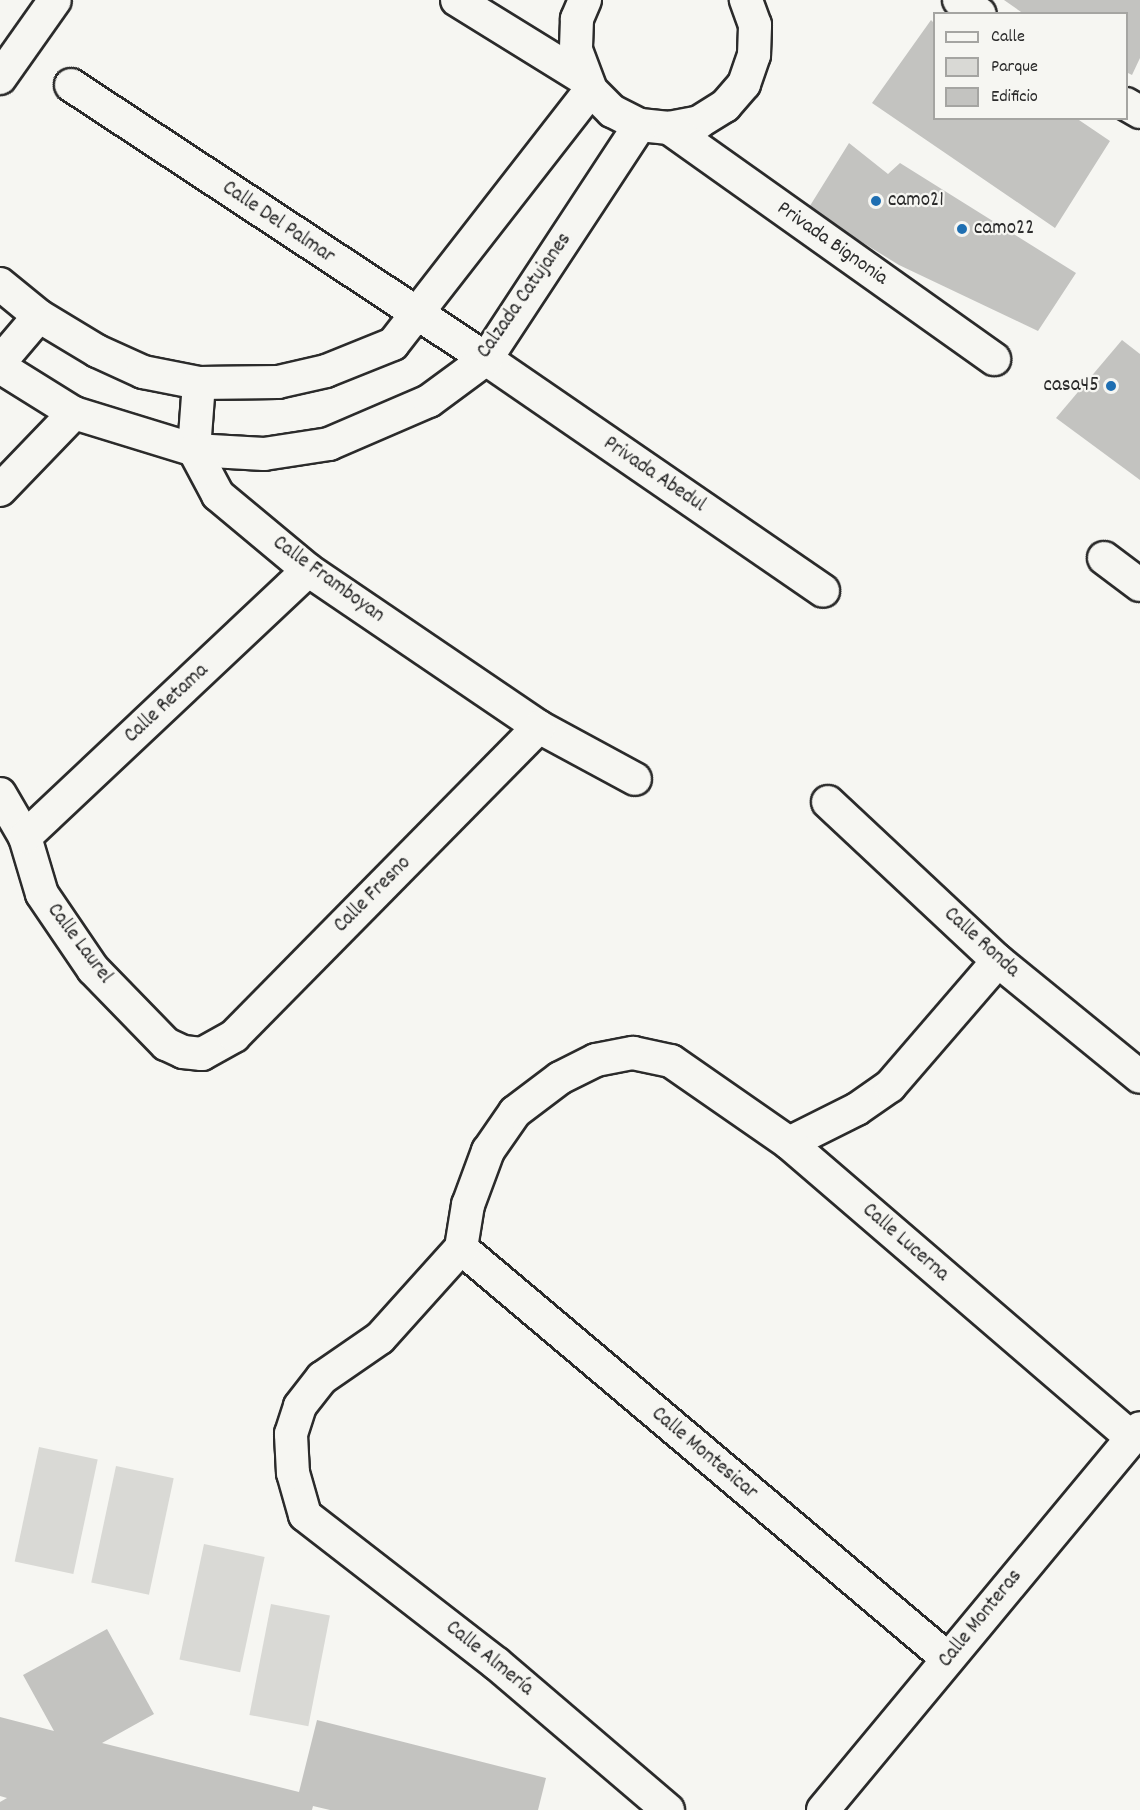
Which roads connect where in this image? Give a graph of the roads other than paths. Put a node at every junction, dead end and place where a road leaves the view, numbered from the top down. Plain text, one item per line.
1 (55, 0) edge
2 (457, 0) edge
3 (585, 0) edge
4 (746, 0) edge
5 (958, 0) edge
6 (977, 12) edge
7 (0, 78) edge
8 (588, 84) junction
9 (71, 85) dead end
10 (655, 127) junction
11 (0, 284) edge
12 (39, 316) junction
13 (417, 316) junction
14 (486, 359) junction
15 (994, 359) dead end
16 (0, 362) edge
17 (0, 367) edge
18 (199, 383) junction
19 (74, 413) junction
20 (194, 450) junction
21 (0, 490) edge
22 (1104, 558) dead end
23 (308, 570) junction
24 (1140, 585) edge
25 (823, 591) dead end
26 (539, 727) junction
27 (635, 779) dead end
28 (0, 794) edge
29 (828, 802) dead end
30 (25, 837) junction
31 (998, 961) junction
32 (202, 1054) joint
33 (1140, 1077) edge
34 (789, 1143) junction
35 (461, 1248) junction
36 (1135, 1432) edge
37 (948, 1659) junction
38 (668, 1810) edge
39 (823, 1810) edge

1 - 7 street
2 - 8 street
3 - 8 street
4 - 10 street
5 - 6 street
8 - 10 street, Privada Bignonia
8 - 13 street
9 - 13 street, Calle Del Palmar
10 - 14 street, Calzada Catujanes
10 - 15 street, Privada Bignonia
11 - 12 street
12 - 16 street
12 - 18 street
13 - 14 street, Calle Del Palmar
13 - 18 street
14 - 20 street, Calzada Catujanes
14 - 25 street, Privada Abedul
17 - 19 street, Calzada Catujanes
18 - 20 street, Calle Framboyan
19 - 20 street, Calzada Catujanes
19 - 21 street
20 - 23 street, Calle Framboyan
22 - 24 street
23 - 26 street, Calle Framboyan
23 - 30 street, Calle Retama
26 - 27 street, Calle Framboyan
26 - 32 street, Calle Fresno
28 - 30 street, Calle Laurel
29 - 31 street, Calle Ronda
30 - 32 street, Calle Laurel
31 - 33 street, Calle Ronda
31 - 34 street
34 - 35 street, Calle Lucerna
34 - 36 street, Calle Lucerna
35 - 37 street, Calle Montesicar
35 - 38 street, Calle Almería
36 - 37 street, Calle Monteras
37 - 39 street, Calle Monteras

